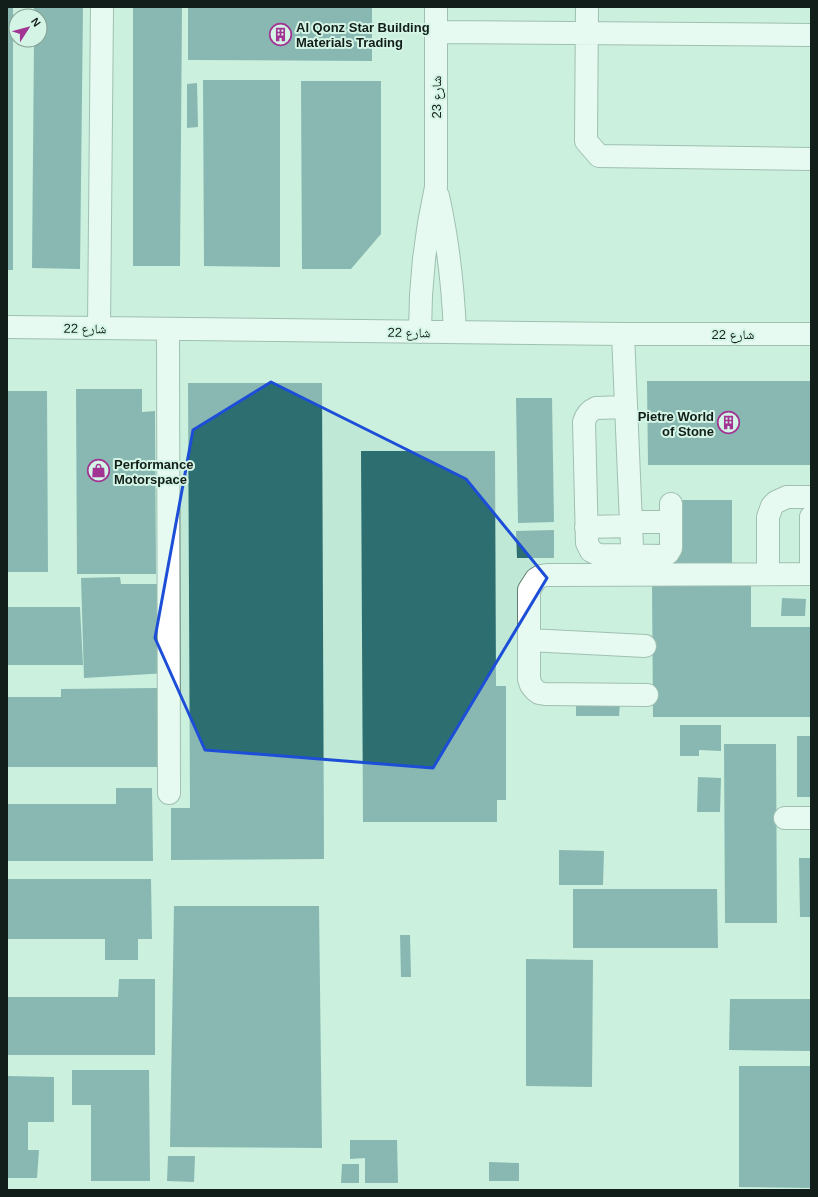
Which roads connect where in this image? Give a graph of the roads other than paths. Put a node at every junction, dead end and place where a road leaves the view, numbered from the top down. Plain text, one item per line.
1 (102, 7) edge
2 (436, 7) edge
3 (587, 7) edge
4 (436, 32) junction
5 (587, 33) junction
6 (811, 36) edge
7 (811, 159) edge
8 (436, 187) junction
9 (7, 327) edge
10 (99, 328) junction
11 (168, 329) junction
12 (420, 332) junction
13 (455, 332) junction
14 (623, 334) junction
15 (811, 334) edge
16 (626, 407) junction
17 (811, 497) edge
18 (811, 517) edge
19 (631, 524) junction
20 (586, 527) junction
21 (632, 565) junction
22 (768, 574) junction
23 (811, 574) edge
24 (529, 640) junction
25 (644, 646) dead end
26 (646, 695) dead end
27 (169, 793) dead end
28 (785, 818) dead end
29 (811, 818) edge

1 - 10 street
2 - 4 street, شارع 23
3 - 5 street
4 - 5 street
4 - 8 street, شارع 23
5 - 6 street
5 - 7 street
8 - 12 street, شارع 23
8 - 13 street, شارع 23
9 - 10 street, شارع 22
10 - 11 street, شارع 22
11 - 12 street, شارع 22
11 - 27 street
12 - 13 street, شارع 22
13 - 14 street, شارع 22
14 - 15 street, شارع 22
14 - 16 street
16 - 19 street
16 - 20 street
17 - 22 street
18 - 23 street
19 - 20 street
19 - 21 street
19 - 21 street
20 - 21 street
21 - 22 street
21 - 24 street
22 - 23 street
24 - 25 street
24 - 26 street
28 - 29 street

